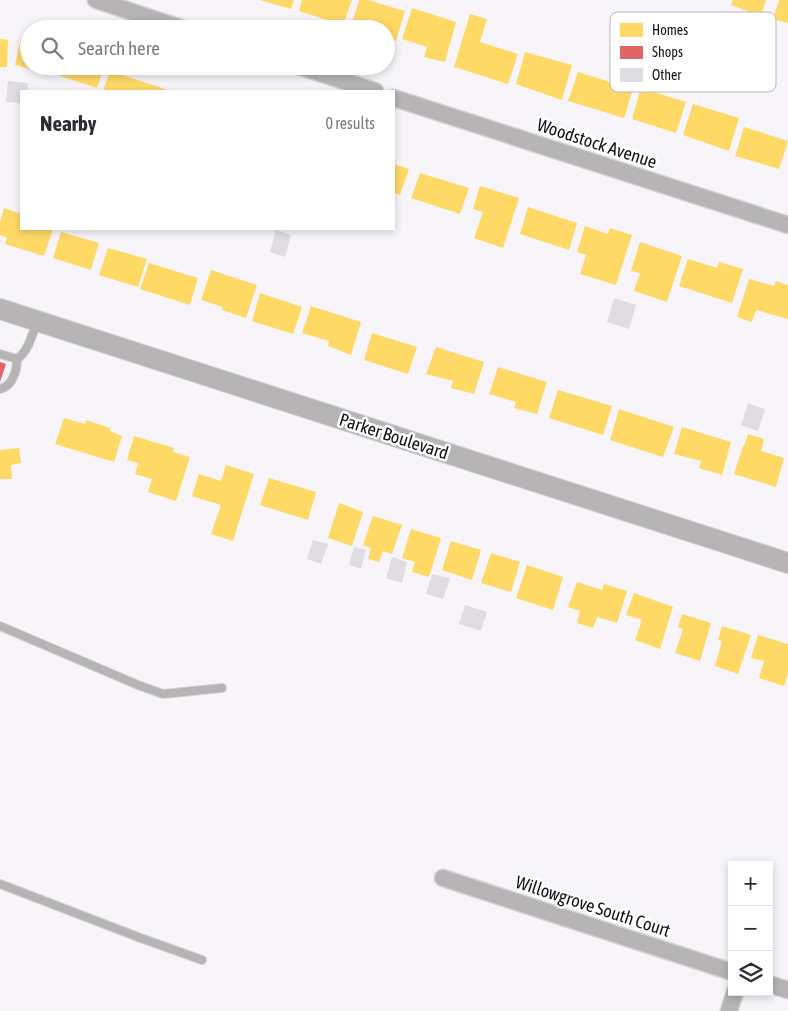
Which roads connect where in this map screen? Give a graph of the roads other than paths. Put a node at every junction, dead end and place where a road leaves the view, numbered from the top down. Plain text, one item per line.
1 (96, 0) edge
2 (157, 20) edge
3 (326, 75) edge
4 (372, 90) edge
5 (395, 98) edge
6 (788, 225) edge
7 (0, 309) edge
8 (38, 321) junction
9 (0, 354) edge
10 (17, 358) junction
11 (0, 389) edge
12 (788, 563) edge
13 (0, 626) edge
14 (222, 688) dead end
15 (443, 878) dead end
16 (0, 884) edge
17 (202, 960) dead end
18 (728, 971) edge
19 (773, 985) edge
20 (788, 990) edge
21 (734, 996) edge
22 (729, 1011) edge

1 - 2 street
3 - 4 street
5 - 6 street, Woodstock Avenue
7 - 8 street, Parker Boulevard
8 - 10 lane
8 - 12 street, Parker Boulevard
9 - 10 lane
10 - 11 lane
13 - 14 lane
15 - 18 street, Willowgrove South Court
16 - 17 lane
19 - 20 street
21 - 22 street

